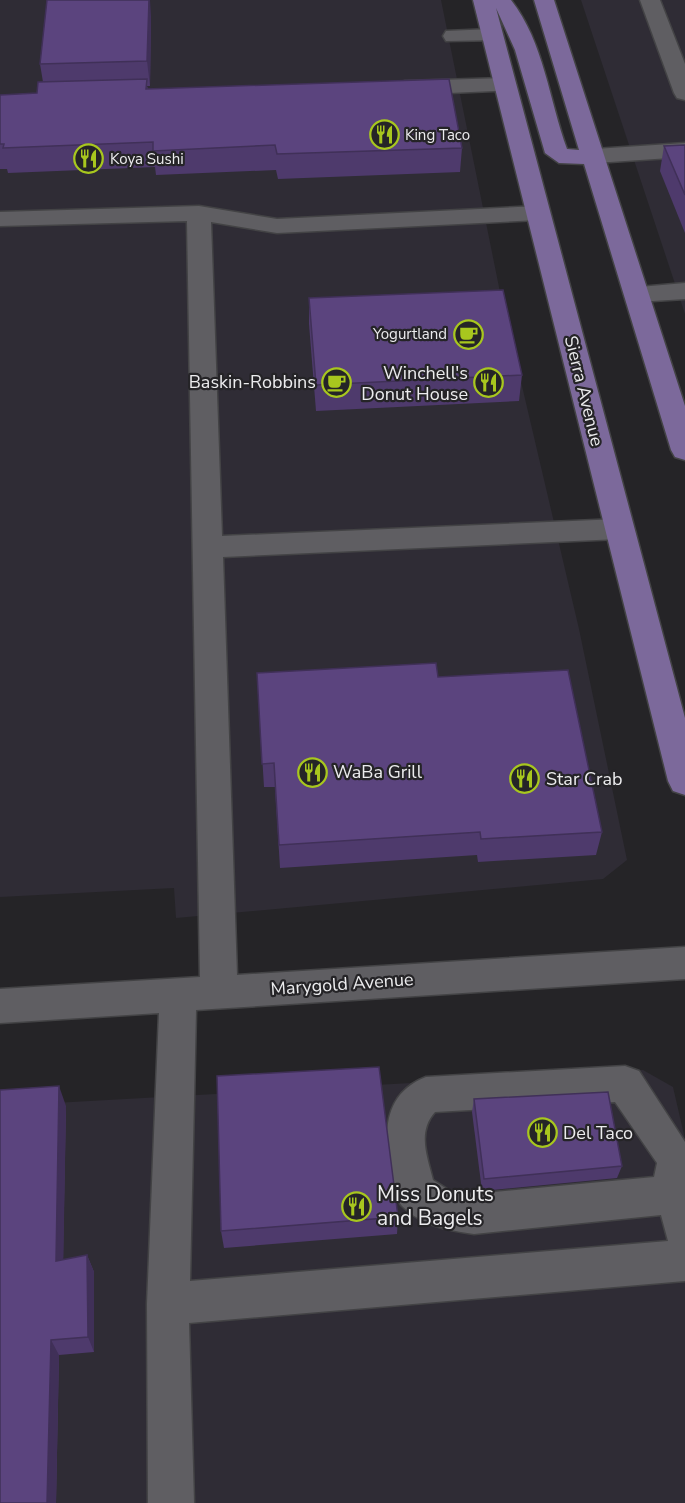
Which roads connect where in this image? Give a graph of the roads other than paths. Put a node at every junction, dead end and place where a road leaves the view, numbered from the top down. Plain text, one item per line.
1 (483, 0) edge
2 (500, 0) edge
3 (544, 0) edge
4 (650, 0) edge
5 (492, 34) junction
6 (454, 36) dead end
7 (505, 84) junction
8 (384, 88) edge
9 (685, 93) edge
10 (685, 150) edge
11 (594, 156) junction
12 (199, 213) junction
13 (538, 213) junction
14 (0, 219) edge
15 (685, 291) edge
16 (637, 294) junction
17 (684, 445) edge
18 (619, 529) junction
19 (208, 547) junction
20 (685, 781) edge
21 (685, 963) edge
22 (219, 992) junction
23 (178, 994) junction
24 (0, 1005) edge
25 (677, 1148) edge
26 (678, 1194) junction
27 (685, 1233) edge
28 (685, 1260) edge
29 (168, 1304) junction
30 (171, 1503) edge

1 - 5 main road, Sierra Avenue
2 - 11 main road
3 - 11 main road
4 - 9 street
5 - 6 street
5 - 7 main road, Sierra Avenue
7 - 8 street
7 - 13 main road, Sierra Avenue
10 - 11 street
11 - 16 main road
12 - 13 street
12 - 14 street
12 - 19 street
13 - 18 main road, Sierra Avenue
15 - 16 street
16 - 17 main road
18 - 19 street
18 - 20 main road, Sierra Avenue
19 - 22 street
21 - 22 street, Marygold Avenue
22 - 23 street, Marygold Avenue
23 - 24 street, Marygold Avenue
23 - 29 street
25 - 26 street
25 - 26 street
26 - 27 street
28 - 29 street
29 - 30 street

